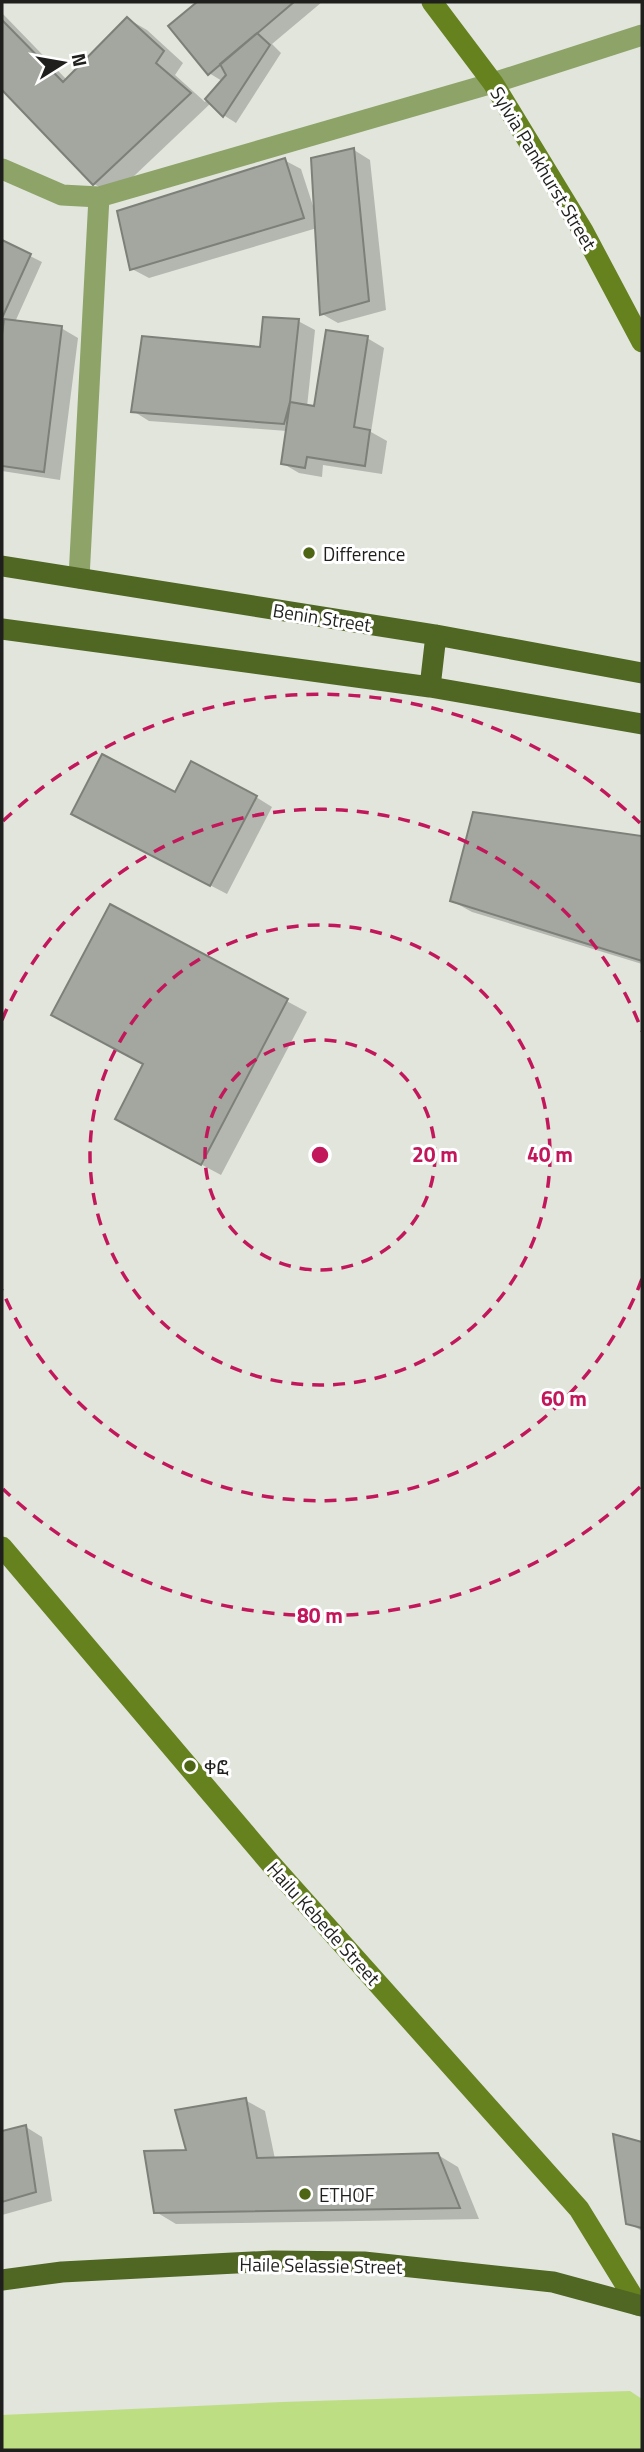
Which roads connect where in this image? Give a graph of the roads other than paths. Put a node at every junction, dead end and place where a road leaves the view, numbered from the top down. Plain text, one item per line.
1 (432, 2) edge
2 (642, 35) edge
3 (493, 83) junction
4 (2, 169) edge
5 (99, 197) junction
6 (642, 342) edge
7 (2, 566) edge
8 (79, 578) junction
9 (2, 629) edge
10 (436, 635) junction
11 (642, 673) edge
12 (430, 687) junction
13 (642, 724) edge
14 (2, 1547) edge
15 (2, 2280) edge
16 (640, 2305) edge

1 - 3 main road, Sylvia Pankhurst Street
2 - 3 street
3 - 5 street
3 - 6 main road, Sylvia Pankhurst Street
4 - 5 street
5 - 8 street
7 - 8 main road, Benin Street
8 - 10 main road, Benin Street
9 - 12 main road
10 - 11 main road, Benin Street
10 - 12 main road
12 - 13 main road
14 - 16 main road, Hailu Kebede Street
15 - 16 main road, Haile Selassie Street

